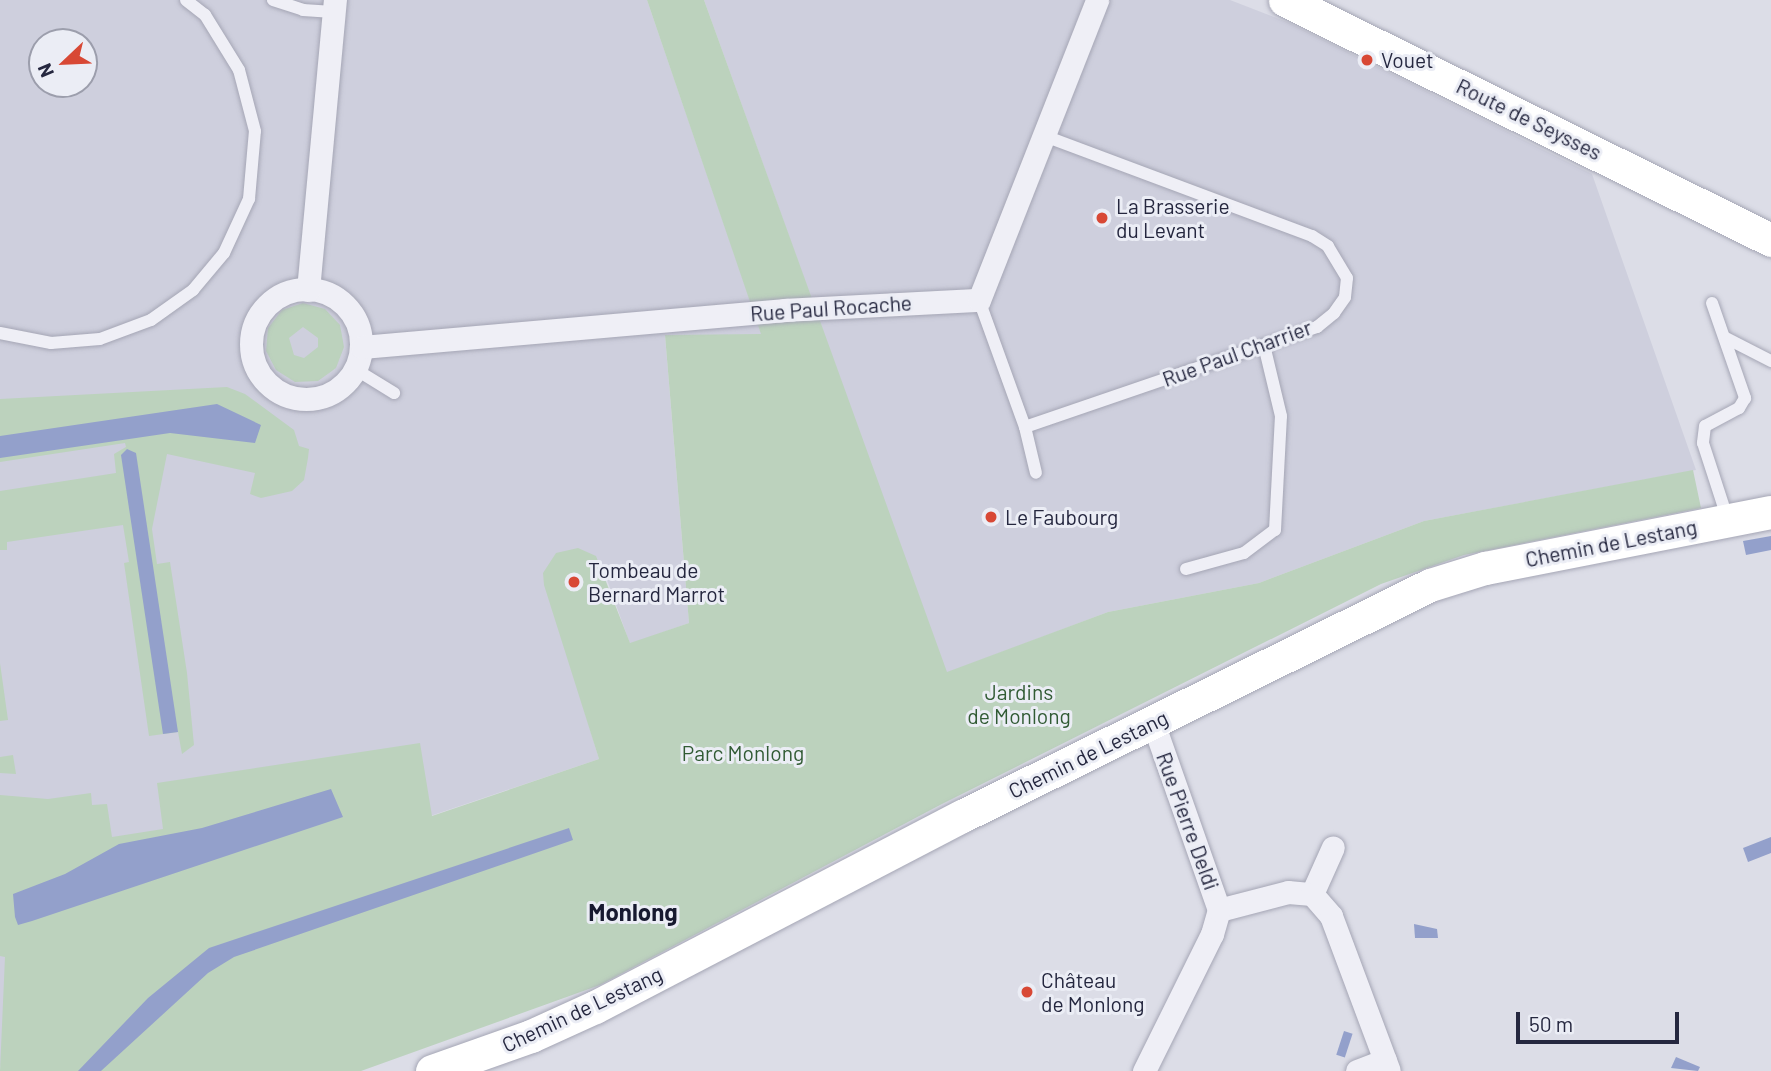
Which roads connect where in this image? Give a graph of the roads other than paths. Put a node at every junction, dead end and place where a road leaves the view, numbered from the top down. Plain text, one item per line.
1 (186, 0) edge
2 (273, 0) edge
3 (1097, 0) edge
4 (1285, 0) edge
5 (334, 6) edge
6 (1045, 136) junction
7 (1771, 240) edge
8 (308, 290) junction
9 (979, 300) junction
10 (1712, 303) dead end
11 (0, 333) edge
12 (1726, 338) junction
13 (1264, 345) junction
14 (359, 358) junction
15 (1771, 361) edge
16 (394, 393) dead end
17 (1025, 428) junction
18 (1036, 473) dead end
19 (1771, 512) edge
20 (1728, 520) junction
21 (1186, 569) dead end
22 (1153, 723) junction
23 (1333, 847) dead end
24 (1312, 894) junction
25 (1219, 910) junction
26 (1387, 1066) edge
27 (432, 1071) edge
28 (1144, 1071) edge
29 (1357, 1071) edge

1 - 11 lane
2 - 5 lane
3 - 6 street
4 - 7 street, Route de Seysses
5 - 8 street
6 - 9 street
6 - 13 lane, Rue Paul Charrier
8 - 14 street
8 - 14 street
9 - 14 street, Rue Paul Rocache
9 - 17 lane
10 - 12 lane
12 - 15 lane
12 - 20 lane
13 - 17 lane, Rue Paul Charrier
13 - 21 lane
14 - 16 lane
17 - 18 lane
19 - 20 street, Chemin de Lestang
20 - 22 street, Chemin de Lestang
22 - 25 street, Rue Pierre Deldi
22 - 27 street, Chemin de Lestang
23 - 24 street
24 - 25 street
24 - 26 street
25 - 28 street, Rue Pierre Deldi
26 - 29 street

